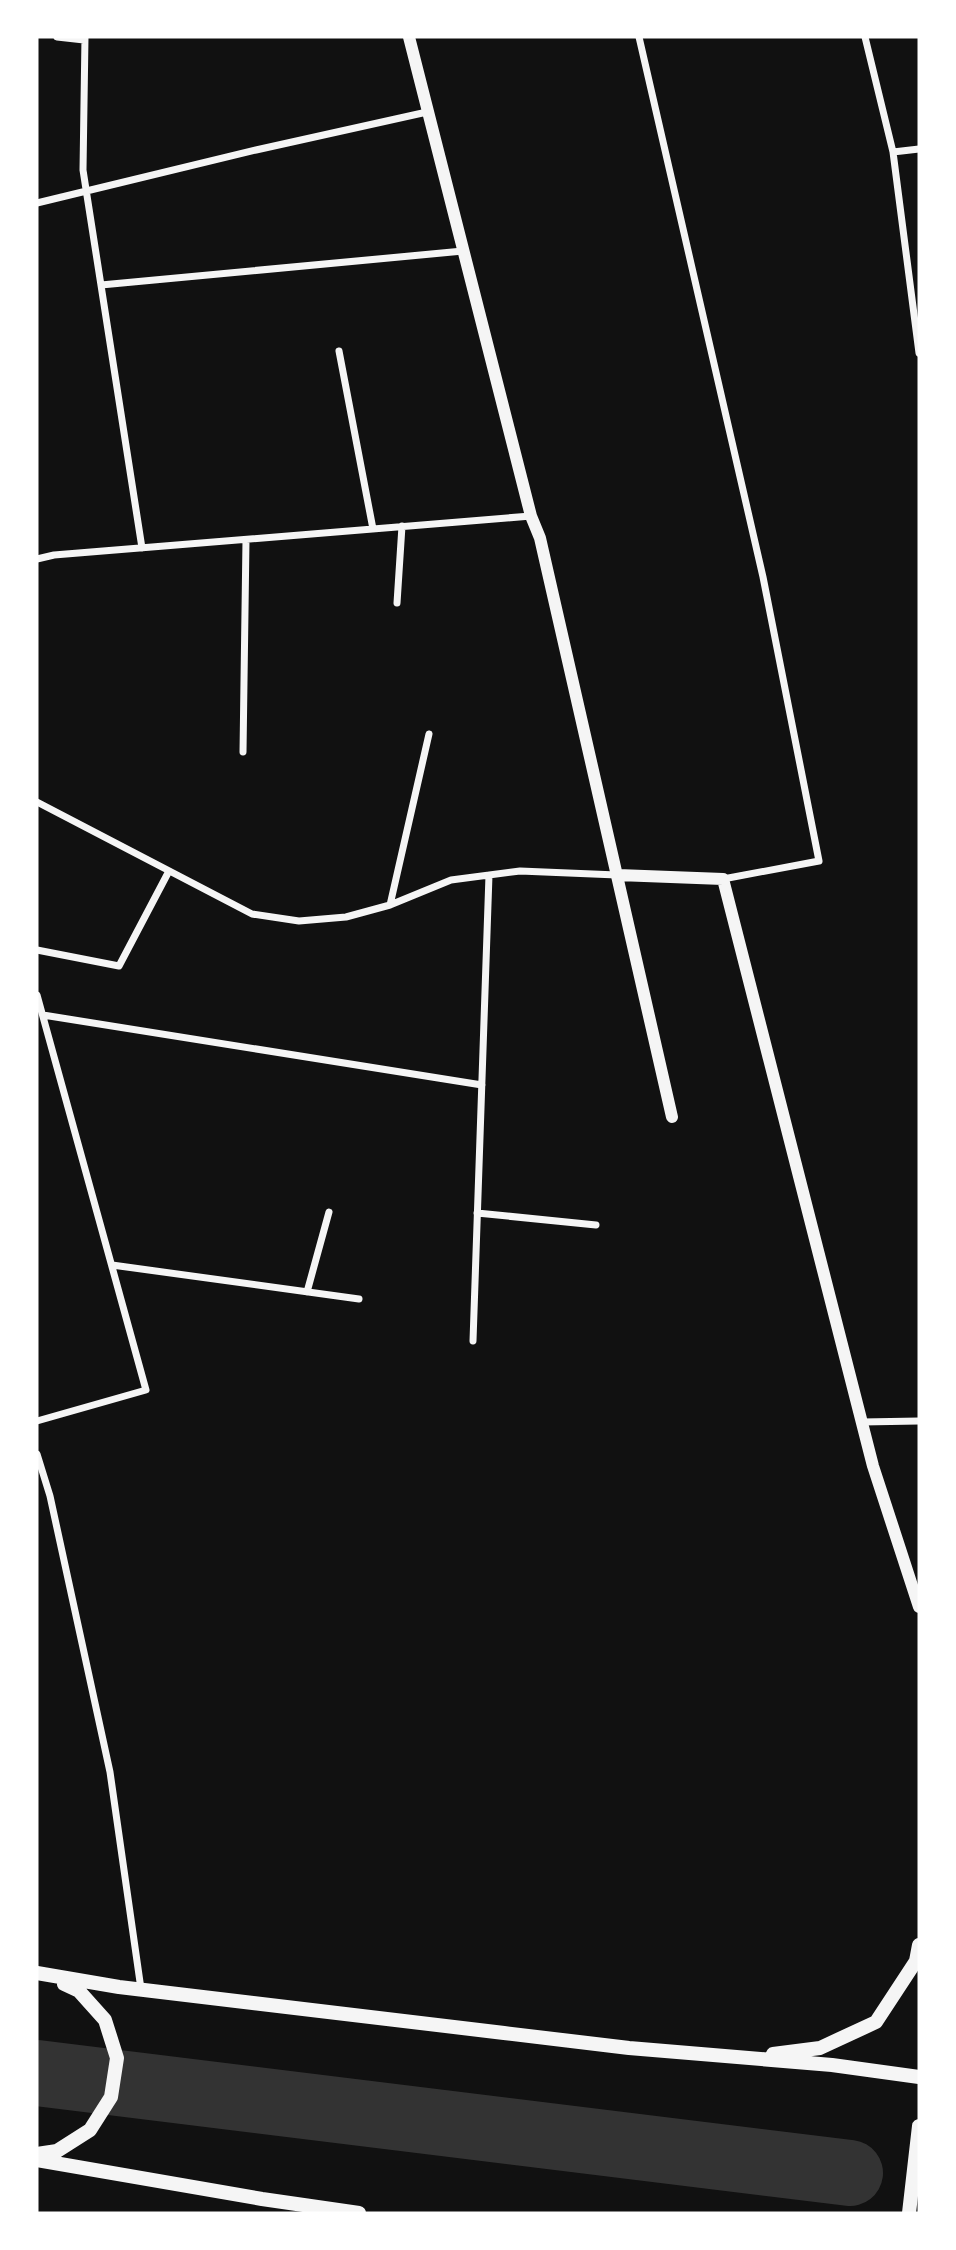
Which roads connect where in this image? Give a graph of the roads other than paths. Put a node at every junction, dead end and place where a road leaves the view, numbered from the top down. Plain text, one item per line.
1 (57, 37) edge
2 (409, 37) edge
3 (639, 37) edge
4 (865, 37) edge
5 (85, 39) edge
6 (427, 112) junction
7 (919, 149) edge
8 (893, 152) junction
9 (87, 191) junction
10 (37, 203) edge
11 (463, 251) junction
12 (101, 285) junction
13 (339, 351) dead end
14 (919, 353) edge
15 (531, 516) junction
16 (402, 527) junction
17 (373, 529) junction
18 (246, 540) junction
19 (142, 548) junction
20 (37, 559) edge
21 (397, 603) dead end
22 (429, 734) dead end
23 (243, 752) dead end
24 (37, 802) edge
25 (169, 871) junction
26 (489, 875) junction
27 (618, 875) junction
28 (723, 879) junction
29 (390, 905) junction
30 (37, 950) edge
31 (37, 995) edge
32 (43, 1015) junction
33 (482, 1084) junction
34 (672, 1117) dead end
35 (329, 1212) dead end
36 (477, 1213) junction
37 (596, 1225) dead end
38 (112, 1265) junction
39 (307, 1292) junction
40 (359, 1299) dead end
41 (473, 1341) dead end
42 (37, 1420) edge
43 (919, 1421) edge
44 (862, 1422) junction
45 (37, 1454) edge
46 (919, 1606) edge
47 (919, 1945) edge
48 (40, 1974) edge
49 (141, 1990) junction
50 (746, 2058) junction
51 (919, 2077) edge
52 (919, 2126) edge
53 (37, 2154) edge
54 (37, 2160) edge
55 (359, 2213) edge
56 (909, 2213) edge

1 - 5 street
2 - 6 street
3 - 28 street
4 - 8 street
5 - 9 street
6 - 9 street
6 - 11 street
7 - 8 street
8 - 14 street
9 - 10 street
9 - 12 street
11 - 12 street
11 - 15 street
12 - 19 street
13 - 17 street
15 - 16 street
15 - 27 street
16 - 17 street
16 - 21 street
17 - 18 street
18 - 19 street
18 - 23 street
19 - 20 street
22 - 29 street
24 - 25 street
25 - 29 street
25 - 30 street
26 - 27 street
26 - 29 street
26 - 33 street
27 - 28 street
27 - 34 street
28 - 44 street
31 - 32 street
32 - 33 street
32 - 38 street
33 - 36 street
35 - 39 street
36 - 37 street
36 - 41 street
38 - 39 street
38 - 42 street
39 - 40 street
43 - 44 street
44 - 46 street
45 - 49 street
47 - 50 main road
48 - 49 main road
48 - 53 main road
49 - 50 main road
50 - 51 main road
52 - 56 main road
54 - 55 main road

